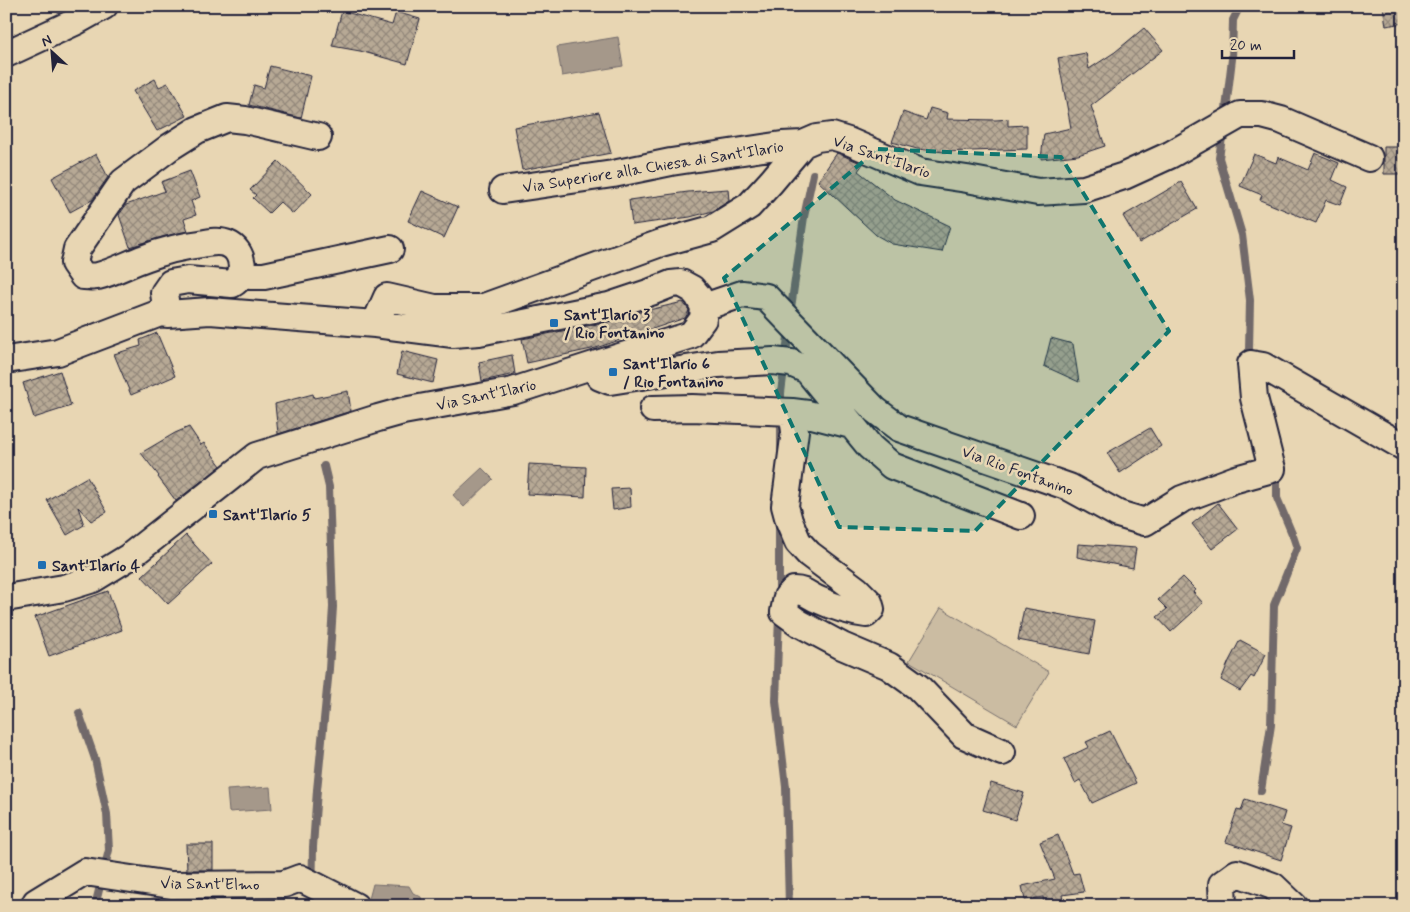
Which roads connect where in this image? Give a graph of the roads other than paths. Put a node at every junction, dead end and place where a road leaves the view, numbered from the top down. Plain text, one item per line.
1 (104, 6) edge
2 (6, 54) edge
3 (318, 137) dead end
4 (803, 144) junction
5 (1369, 158) dead end
6 (503, 190) dead end
7 (390, 249) dead end
8 (241, 273) junction
9 (704, 308) junction
10 (167, 314) junction
11 (375, 324) junction
12 (6, 360) edge
13 (594, 364) junction
14 (653, 409) dead end
15 (792, 412) junction
16 (851, 425) junction
17 (1404, 447) edge
18 (1022, 516) dead end
19 (6, 598) edge
20 (1002, 752) dead end
21 (36, 902) dead end
22 (355, 906) edge
23 (1223, 906) edge
24 (1294, 906) edge

1 - 2 street
3 - 8 street
4 - 5 street, Via Sant'Ilario
4 - 6 street, Via Superiore alla Chiesa di Sant'Ilario
4 - 11 street
7 - 8 street
8 - 10 street
9 - 11 street
9 - 13 street, Via Sant'Ilario
9 - 17 street, Via Rio Fontanino
10 - 11 street
10 - 12 street
13 - 16 street
13 - 19 street, Via Sant'Ilario
14 - 15 street
15 - 16 street
15 - 20 street
16 - 18 street
21 - 22 street, Via Sant'Elmo
23 - 24 street

